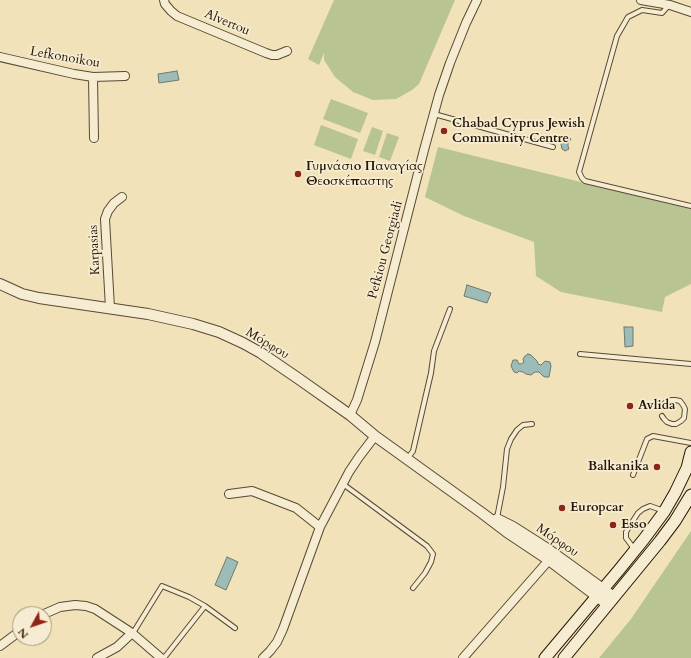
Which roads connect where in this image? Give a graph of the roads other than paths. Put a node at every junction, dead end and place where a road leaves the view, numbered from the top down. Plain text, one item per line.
1 (164, 0) edge
2 (477, 0) edge
3 (645, 0) edge
4 (670, 5) junction
5 (691, 12) edge
6 (287, 51) dead end
7 (0, 57) edge
8 (125, 76) dead end
9 (93, 77) junction
10 (434, 114) junction
11 (94, 138) dead end
12 (553, 147) dead end
13 (122, 197) dead end
14 (691, 206) edge
15 (1, 281) edge
16 (110, 308) junction
17 (450, 309) dead end
18 (580, 354) dead end
19 (691, 364) edge
20 (663, 405) dead end
21 (685, 410) junction
22 (691, 411) edge
23 (350, 415) junction
24 (662, 416) dead end
25 (532, 424) dead end
26 (375, 436) junction
27 (691, 443) edge
28 (691, 452) edge
29 (407, 459) junction
30 (634, 475) dead end
31 (343, 484) junction
32 (229, 494) dead end
33 (691, 495) edge
34 (664, 512) junction
35 (482, 513) junction
36 (496, 519) junction
37 (320, 527) junction
38 (635, 550) junction
39 (548, 560) junction
40 (413, 588) dead end
41 (600, 592) junction
42 (610, 600) junction
43 (205, 606) junction
44 (52, 610) edge
45 (235, 628) dead end
46 (132, 634) junction
47 (12, 637) edge
48 (0, 646) edge
49 (97, 658) edge
50 (162, 658) edge
51 (263, 658) edge
52 (463, 658) edge
53 (545, 658) edge
54 (564, 658) edge

1 - 6 street, Alvertou
2 - 10 street, Pefkiou Georgiadi
3 - 4 street
4 - 5 street
4 - 14 lane
7 - 9 street, Lefkonoikou
8 - 9 street, Lefkonoikou
9 - 11 street
10 - 12 lane
10 - 23 street, Pefkiou Georgiadi
13 - 16 street, Karpasias
15 - 16 street, Μόρφου
16 - 23 street, Μόρφου
17 - 29 lane
18 - 19 lane
20 - 21 lane
21 - 22 lane
21 - 24 lane
23 - 26 street, Μόρφου
25 - 36 lane
26 - 29 street, Μόρφου
26 - 31 street
27 - 30 lane
28 - 34 main road
29 - 35 street, Μόρφου
31 - 37 street
31 - 40 lane
32 - 37 street
33 - 42 main road
34 - 38 main road
34 - 38 lane
35 - 36 street, Μόρφου
35 - 39 street, Μόρφου
36 - 41 street, Μόρφου
37 - 51 street
38 - 41 main road
39 - 41 street, Μόρφου
39 - 52 street
41 - 42 street, Μόρφου
41 - 53 main road
42 - 54 main road
43 - 45 lane
43 - 46 lane
43 - 50 lane
44 - 46 street
46 - 49 street
46 - 50 street
47 - 48 street

